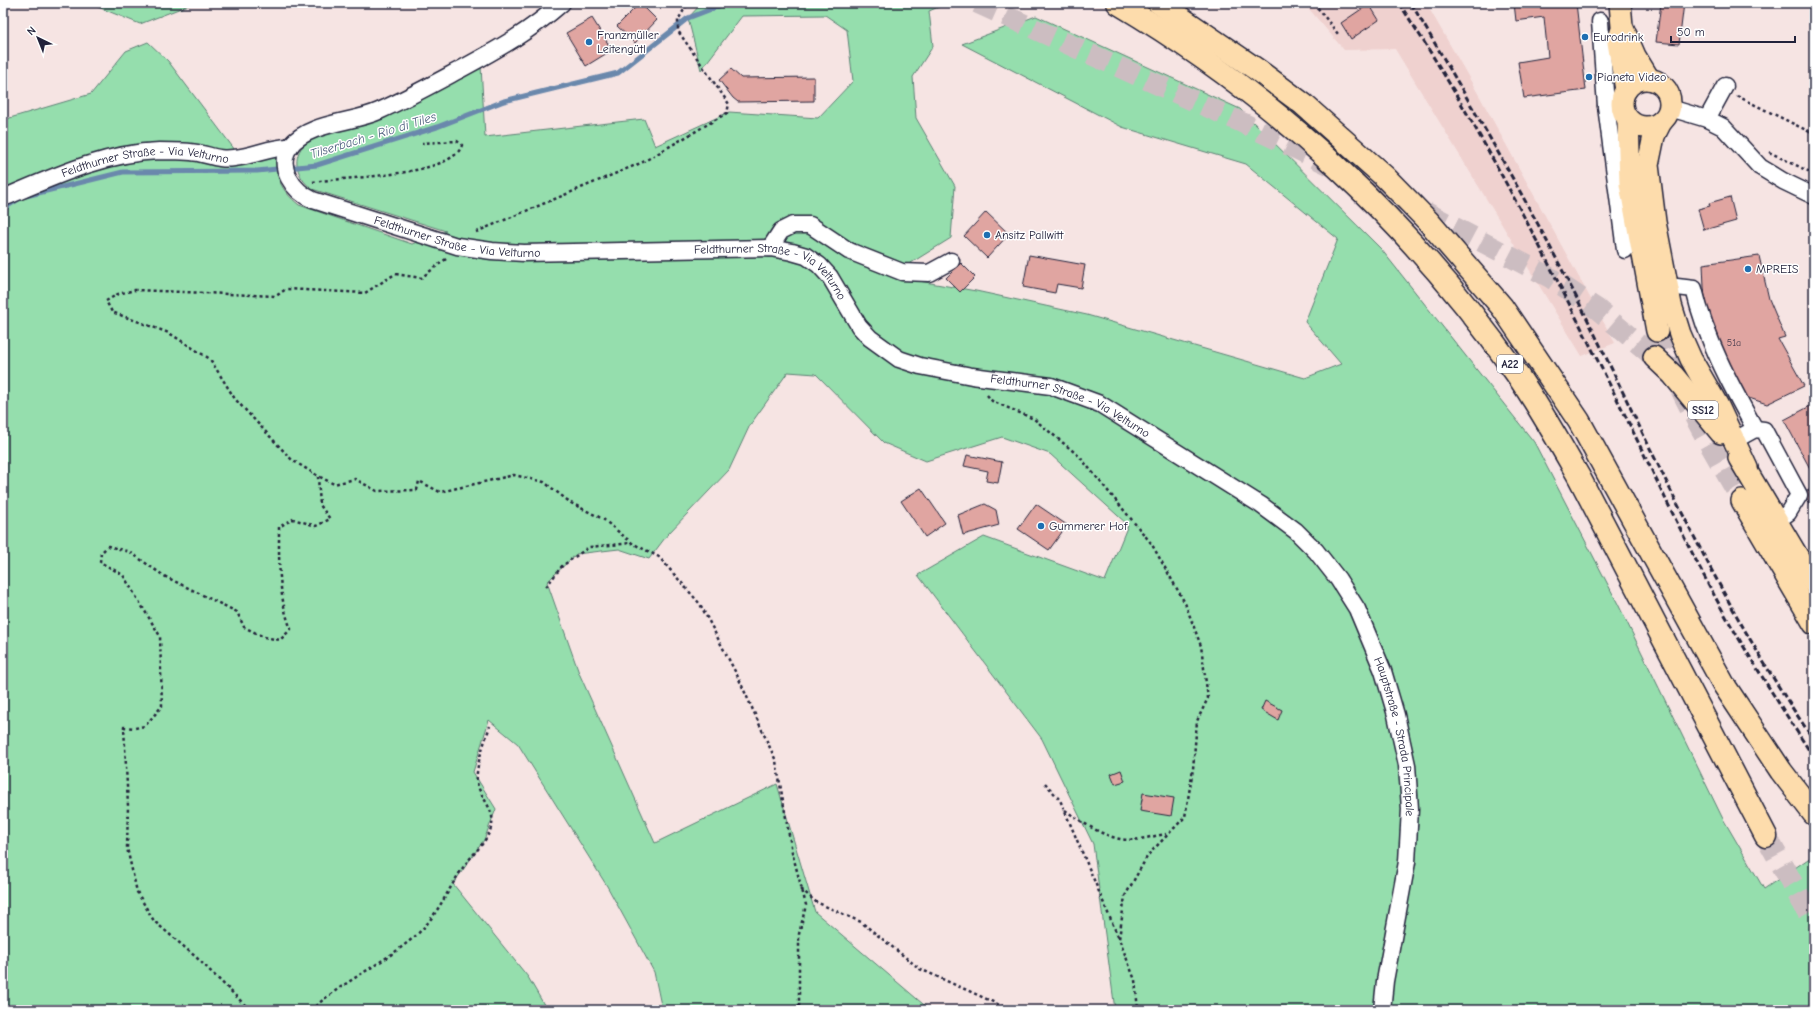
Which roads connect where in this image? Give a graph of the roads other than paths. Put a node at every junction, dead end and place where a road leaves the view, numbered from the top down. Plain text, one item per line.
1 (562, 3) edge
2 (1118, 3) edge
3 (1159, 3) edge
4 (1620, 3) edge
5 (1600, 21) dead end
6 (1622, 26) junction
7 (1649, 79) junction
8 (1724, 88) road end
9 (1620, 105) junction
10 (1666, 115) junction
11 (1707, 119) junction
12 (288, 161) junction
13 (1814, 196) edge
14 (3, 198) edge
15 (770, 248) junction
16 (1625, 250) dead end
17 (951, 261) dead end
18 (1668, 289) junction
19 (1657, 331) tunnel mouth
20 (1654, 357) tunnel mouth
21 (1755, 429) junction
22 (1735, 440) junction
23 (1747, 468) junction
24 (1742, 501) tunnel mouth
25 (1261, 504) joint
26 (1778, 520) junction
27 (1814, 584) edge
28 (1814, 624) edge
29 (1814, 814) edge
30 (1766, 836) tunnel mouth
31 (1382, 1010) edge

1 - 12 street
2 - 30 highway, A22
3 - 29 highway, A22
4 - 6 main road
5 - 9 street
6 - 7 main road
6 - 9 main road
7 - 9 main road
7 - 10 main road
8 - 11 street
9 - 10 main road
9 - 16 street
9 - 19 main road
10 - 11 street
10 - 18 main road
11 - 13 street
12 - 14 street, Feldthurner Straße - Via Velturno
12 - 15 street, Feldthurner Straße - Via Velturno
15 - 17 street
15 - 25 street, Feldthurner Straße - Via Velturno
18 - 21 street
18 - 22 main road
20 - 23 main road, SS12
21 - 22 street
21 - 26 street
22 - 23 main road
23 - 26 main road, SS12
24 - 28 main road
25 - 31 street, Hauptstraße - Strada Principale
26 - 27 main road, SS12

